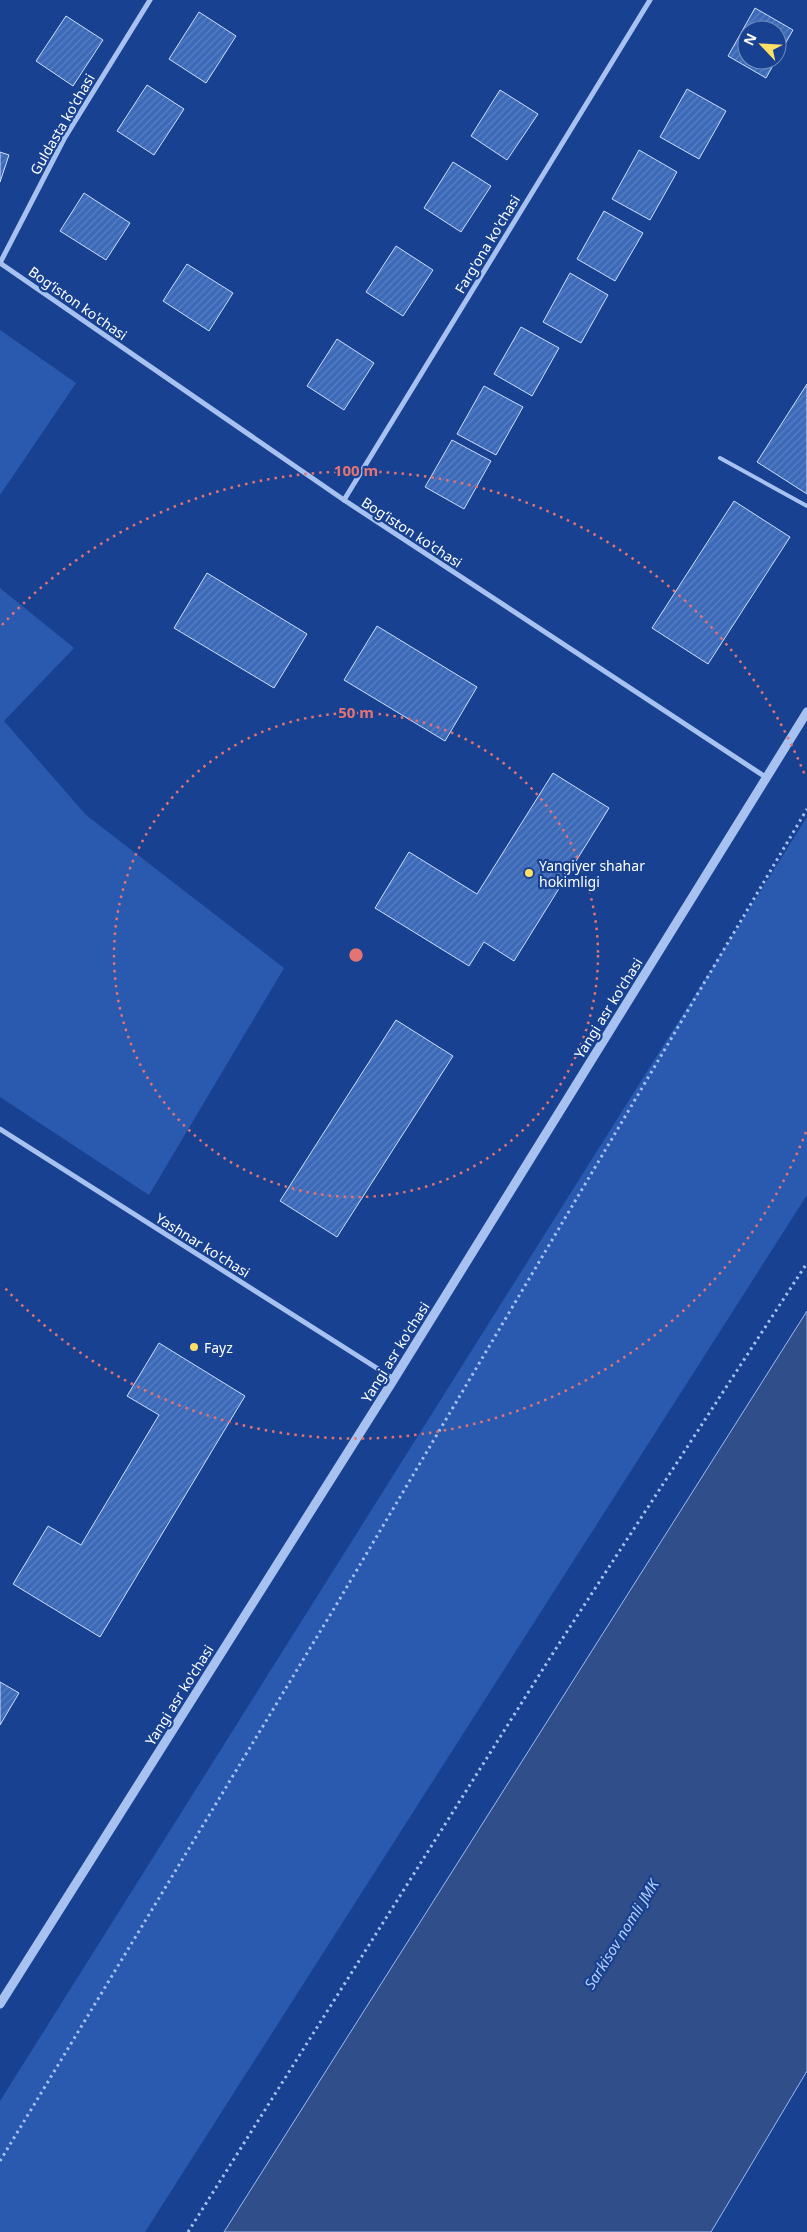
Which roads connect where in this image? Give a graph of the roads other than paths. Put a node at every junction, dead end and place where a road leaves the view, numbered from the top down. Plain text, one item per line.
1 (150, 0) edge
2 (650, 0) edge
3 (0, 263) edge
4 (720, 458) dead end
5 (344, 500) junction
6 (807, 506) edge
7 (807, 712) edge
8 (767, 778) junction
9 (0, 1129) edge
10 (394, 1379) junction
11 (0, 2004) edge

1 - 3 street, Guldasta ko'chasi
2 - 5 street, Farg'ona ko'chasi
3 - 5 street, Bog‘iston ko'chasi
4 - 6 lane
5 - 8 street, Bog‘iston ko'chasi
7 - 8 street, Yangi asr ko'chasi
8 - 10 street, Yangi asr ko'chasi
9 - 10 street, Yashnar ko'chasi
10 - 11 street, Yangi asr ko'chasi

